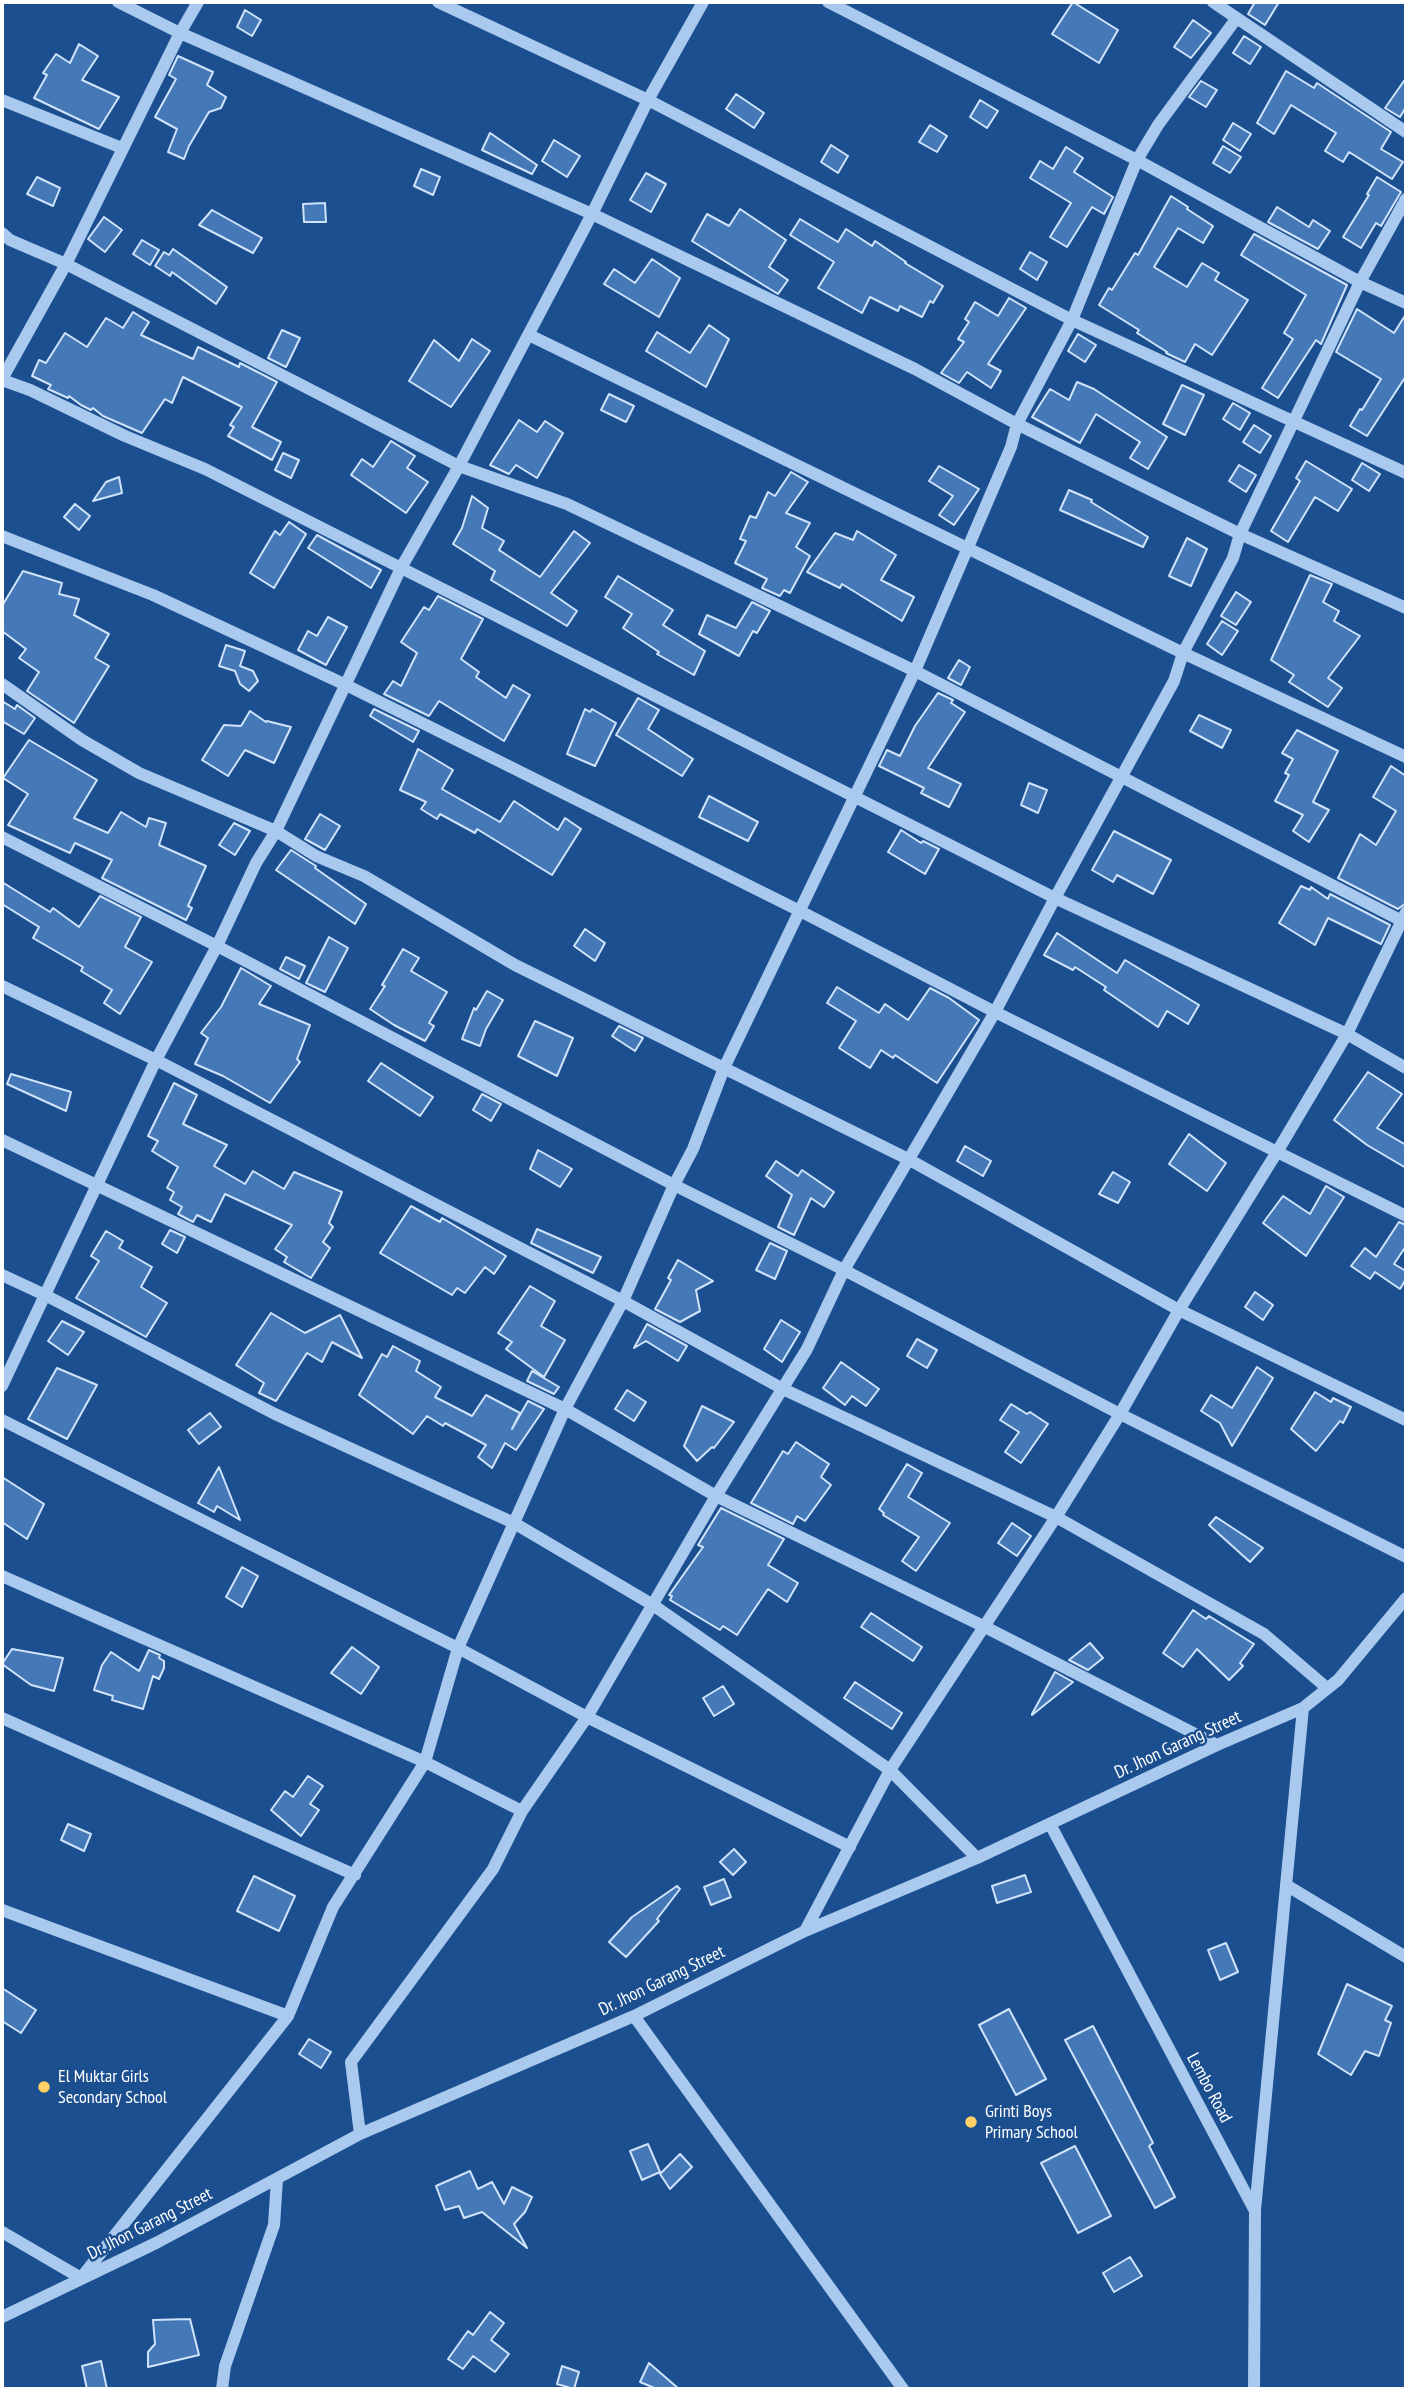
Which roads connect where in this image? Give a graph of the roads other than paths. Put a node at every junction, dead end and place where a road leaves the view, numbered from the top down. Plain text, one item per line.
1 (118, 2) edge
2 (198, 2) edge
3 (438, 2) edge
4 (703, 2) edge
5 (828, 2) edge
6 (1213, 2) edge
7 (1236, 19) junction
8 (180, 33) junction
9 (2, 100) edge
10 (648, 100) junction
11 (1406, 132) edge
12 (122, 148) junction
13 (1137, 160) junction
14 (1406, 199) edge
15 (592, 214) junction
16 (2, 233) edge
17 (66, 264) junction
18 (1360, 282) junction
19 (1406, 303) edge
20 (1072, 320) junction
21 (529, 335) junction
22 (2, 379) edge
23 (1294, 420) junction
24 (1017, 424) junction
25 (459, 466) junction
26 (1406, 473) edge
27 (1240, 534) junction
28 (2, 536) edge
29 (967, 547) junction
30 (401, 568) junction
31 (1406, 608) edge
32 (1183, 653) junction
33 (915, 671) junction
34 (2, 684) edge
35 (346, 685) junction
36 (1406, 757) edge
37 (1121, 776) junction
38 (854, 796) junction
39 (276, 831) junction
40 (2, 837) edge
41 (1055, 898) junction
42 (800, 911) junction
43 (1405, 919) edge
44 (217, 946) junction
45 (2, 986) edge
46 (996, 1012) junction
47 (1347, 1034) junction
48 (156, 1060) junction
49 (724, 1068) junction
50 (1406, 1068) edge
51 (2, 1140) edge
52 (1278, 1152) junction
53 (908, 1159) junction
54 (674, 1185) junction
55 (98, 1186) junction
56 (1406, 1216) edge
57 (844, 1270) junction
58 (2, 1275) edge
59 (45, 1295) junction
60 (623, 1301) junction
61 (1179, 1310) junction
62 (2, 1386) edge
63 (783, 1389) junction
64 (565, 1409) junction
65 (1120, 1415) junction
66 (2, 1420) edge
67 (1406, 1420) edge
68 (716, 1496) junction
69 (1056, 1517) junction
70 (514, 1523) junction
71 (1406, 1557) edge
72 (2, 1576) edge
73 (1406, 1598) edge
74 (653, 1605) junction
75 (983, 1626) junction
76 (458, 1648) junction
77 (1327, 1688) junction
78 (1303, 1709) junction
79 (587, 1717) junction
80 (2, 1718) edge
81 (1217, 1745) junction
82 (425, 1762) junction
83 (890, 1770) junction
84 (522, 1811) junction
85 (1050, 1824) junction
86 (850, 1847) junction
87 (977, 1858) junction
88 (355, 1875) junction
89 (1286, 1885) junction
90 (2, 1910) edge
91 (805, 1931) junction
92 (1406, 1956) edge
93 (634, 2015) junction
94 (288, 2016) junction
95 (359, 2134) junction
96 (277, 2179) junction
97 (1255, 2211) junction
98 (2, 2232) edge
99 (81, 2278) junction
100 (2, 2317) edge
101 (222, 2389) edge
102 (902, 2389) edge
103 (1254, 2389) edge

1 - 8 street
2 - 8 street
3 - 10 street
4 - 10 street
5 - 13 street
6 - 7 street
7 - 11 street
7 - 13 street
8 - 12 street
8 - 15 street
9 - 12 street
10 - 15 street
10 - 20 street
12 - 17 street
13 - 18 street
13 - 20 street
14 - 18 street
15 - 21 street
15 - 24 street
16 - 17 street
17 - 22 street
17 - 25 street
18 - 19 street
18 - 23 street
20 - 23 street
20 - 24 street
21 - 25 street
21 - 29 street
22 - 30 street
23 - 26 street
23 - 27 street
24 - 27 street
24 - 29 street
25 - 30 street
25 - 33 street
27 - 31 street
27 - 32 street
28 - 35 street
29 - 32 street
29 - 33 street
30 - 35 street
30 - 38 street
32 - 36 street
32 - 37 street
33 - 37 street
33 - 38 street
34 - 39 street
35 - 39 street
35 - 42 street
37 - 41 street
37 - 43 street
38 - 41 street
38 - 42 street
39 - 44 street
39 - 49 street
40 - 44 street
41 - 46 street
41 - 47 street
42 - 46 street
42 - 49 street
43 - 47 street
44 - 48 street
44 - 54 street
45 - 48 street
46 - 52 street
46 - 53 street
47 - 50 street
47 - 52 street
48 - 55 street
48 - 60 street
49 - 53 street
49 - 54 street
51 - 55 street
52 - 56 street
52 - 61 street
53 - 57 street
53 - 61 street
54 - 57 street
54 - 60 street
55 - 59 street
55 - 64 street
57 - 63 street
57 - 65 street
58 - 59 street
59 - 62 street
59 - 70 street
60 - 63 street
60 - 64 street
61 - 65 street
61 - 67 street
63 - 68 street
63 - 69 street
64 - 68 street
64 - 70 street
65 - 69 street
65 - 71 street
66 - 76 street
68 - 74 street
68 - 75 street
69 - 75 street
69 - 77 street
70 - 74 street
70 - 76 street
72 - 82 street
73 - 77 street, Dr. Jhon Garang Street
74 - 79 street
74 - 83 street
75 - 81 street
75 - 83 street
76 - 79 street
76 - 82 street
77 - 78 street, Dr. Jhon Garang Street
78 - 81 street, Dr. Jhon Garang Street
78 - 89 street
79 - 84 street
79 - 86 street
80 - 88 street
81 - 85 street, Dr. Jhon Garang Street
82 - 84 street
82 - 88 street
83 - 86 street
83 - 87 street
84 - 95 street
85 - 87 street, Dr. Jhon Garang Street
85 - 97 street, Lembo Road
86 - 91 street
87 - 91 street, Dr. Jhon Garang Street
88 - 94 street
89 - 92 street
89 - 97 street
90 - 94 street
91 - 93 street, Dr. Jhon Garang Street
93 - 95 street, Dr. Jhon Garang Street
93 - 102 street
94 - 99 street
95 - 96 street, Dr. Jhon Garang Street
96 - 99 street, Dr. Jhon Garang Street
96 - 101 street
97 - 103 street, Lembo Road
98 - 99 street
99 - 100 street, Dr. Jhon Garang Street

